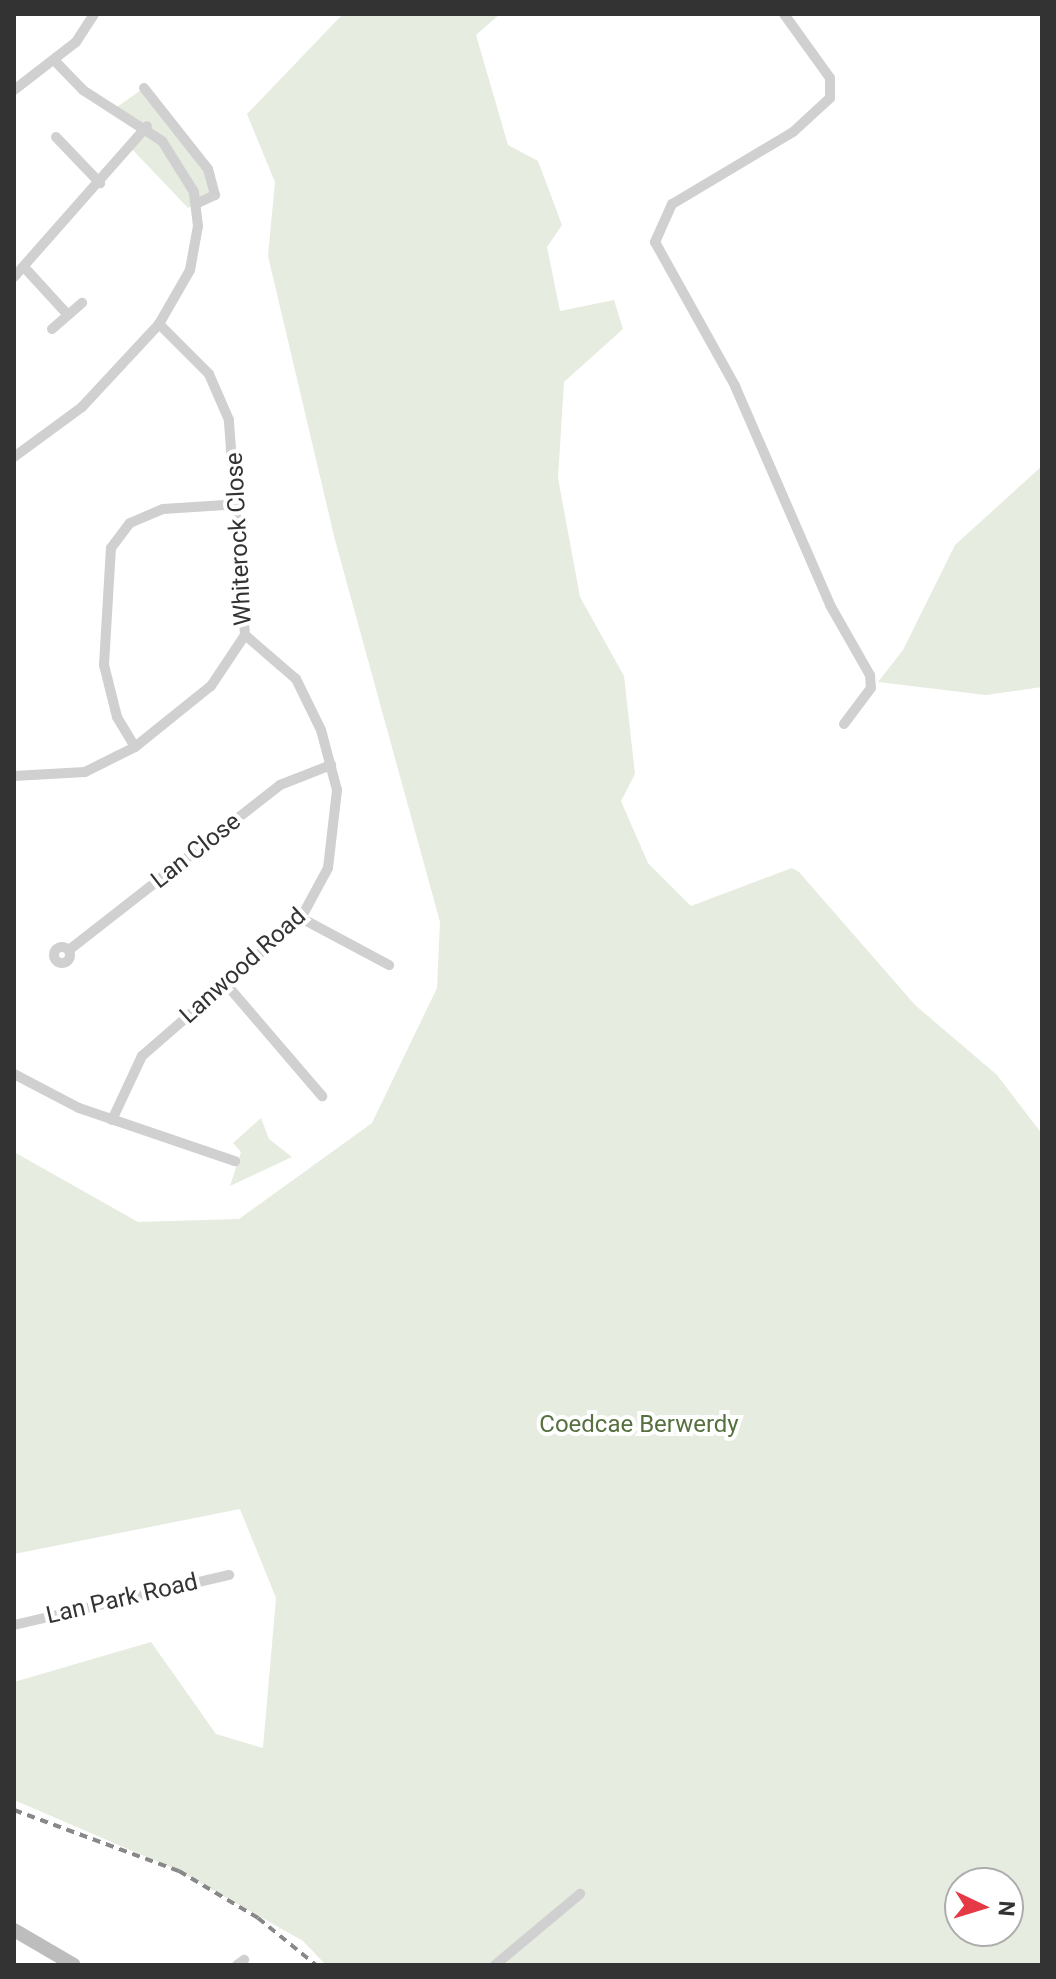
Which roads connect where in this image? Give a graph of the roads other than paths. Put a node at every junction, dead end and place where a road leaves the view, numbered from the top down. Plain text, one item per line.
1 (94, 14) edge
2 (784, 14) edge
3 (55, 61) junction
4 (144, 88) dead end
5 (14, 90) edge
6 (147, 126) junction
7 (56, 137) dead end
8 (100, 183) junction
9 (198, 203) junction
10 (24, 267) junction
11 (14, 277) edge
12 (82, 303) dead end
13 (68, 315) junction
14 (159, 324) junction
15 (52, 329) dead end
16 (14, 457) edge
17 (241, 504) junction
18 (245, 635) junction
19 (844, 724) dead end
20 (135, 747) junction
21 (331, 765) junction
22 (14, 776) edge
23 (301, 918) junction
24 (69, 950) dead end
25 (389, 965) dead end
26 (226, 984) junction
27 (14, 1074) edge
28 (322, 1096) dead end
29 (112, 1120) junction
30 (235, 1161) dead end
31 (229, 1575) dead end
32 (14, 1625) edge
33 (580, 1894) dead end
34 (14, 1930) edge
35 (74, 1965) edge
36 (495, 1965) edge

1 - 3 street
2 - 19 street
3 - 5 street
3 - 6 street
4 - 9 street
6 - 8 street
6 - 9 street
7 - 8 street
8 - 10 street
9 - 14 street
10 - 11 street
10 - 13 street
12 - 13 street
13 - 15 street
14 - 16 street
14 - 17 street, Whiterock Close
17 - 18 street, Whiterock Close
17 - 20 street
18 - 20 street, Whiterock Close
18 - 21 street, Lanwood Road
20 - 22 street, Whiterock Close
21 - 23 street, Lanwood Road
21 - 24 street, Lan Close
23 - 25 street
23 - 26 street, Lanwood Road
26 - 28 street
26 - 29 street, Lanwood Road
27 - 29 street
29 - 30 street
31 - 32 street, Lan Park Road
33 - 36 street
34 - 35 main road

